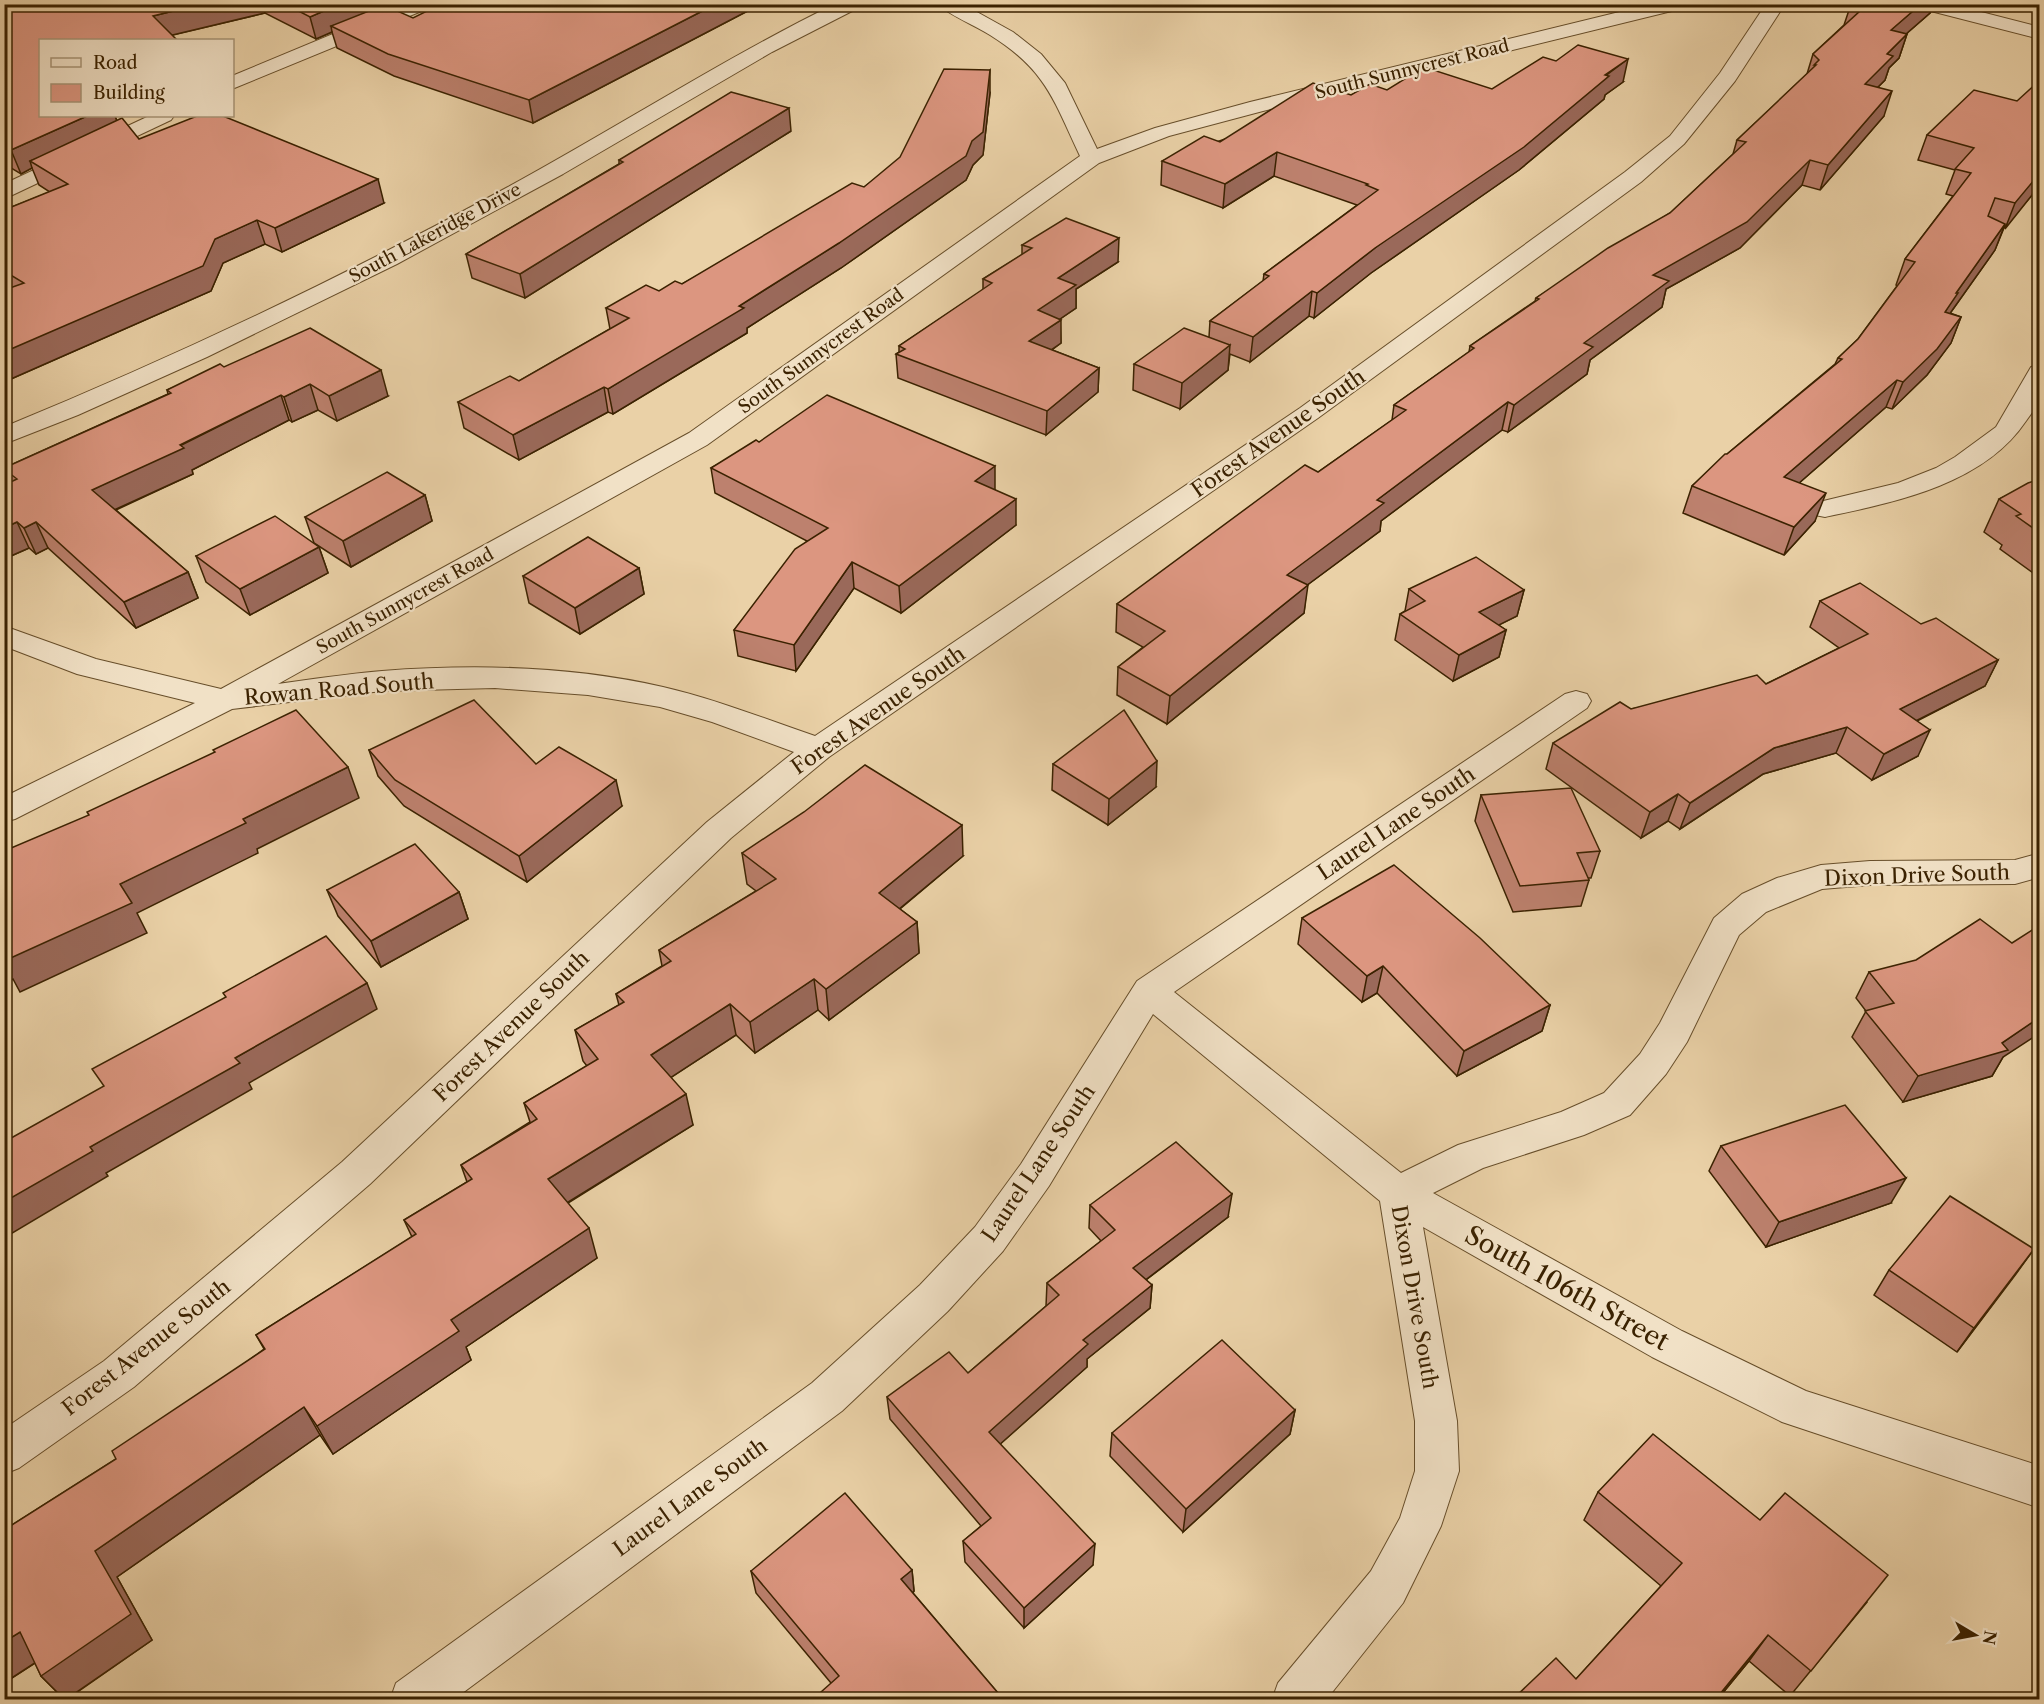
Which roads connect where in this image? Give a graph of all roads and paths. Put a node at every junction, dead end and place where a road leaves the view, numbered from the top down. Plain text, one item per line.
1 (422, 4) edge
2 (851, 4) edge
3 (947, 4) edge
4 (1677, 4) edge
5 (1776, 4) edge
6 (1926, 4) edge
7 (2040, 33) edge
8 (234, 82) edge
9 (162, 117) edge
10 (1091, 158) junction
11 (4, 193) edge
12 (2040, 372) edge
13 (4, 436) edge
14 (1825, 509) edge
15 (4, 635) edge
16 (225, 700) junction
17 (1576, 702) dead end
18 (818, 749) junction
19 (4, 811) edge
20 (2040, 865) edge
21 (1149, 990) junction
22 (1398, 1193) junction
23 (4, 1454) edge
24 (2040, 1487) edge
25 (413, 1700) edge
26 (1295, 1700) edge

1 - 8 street
2 - 13 street, South Lakeridge Drive
3 - 10 street
4 - 10 street, South Sunnycrest Road
5 - 18 street, Forest Avenue South
6 - 7 street
9 - 11 street
10 - 16 street, South Sunnycrest Road
12 - 14 street
15 - 16 street, Rowan Road South
16 - 18 street, Rowan Road South
16 - 19 street, South Sunnycrest Road
17 - 21 street, Laurel Lane South
18 - 23 street, Forest Avenue South
20 - 22 street, Dixon Drive South
21 - 22 street, South 106th Street
21 - 25 street, Laurel Lane South
22 - 24 street, South 106th Street
22 - 26 street, Dixon Drive South

